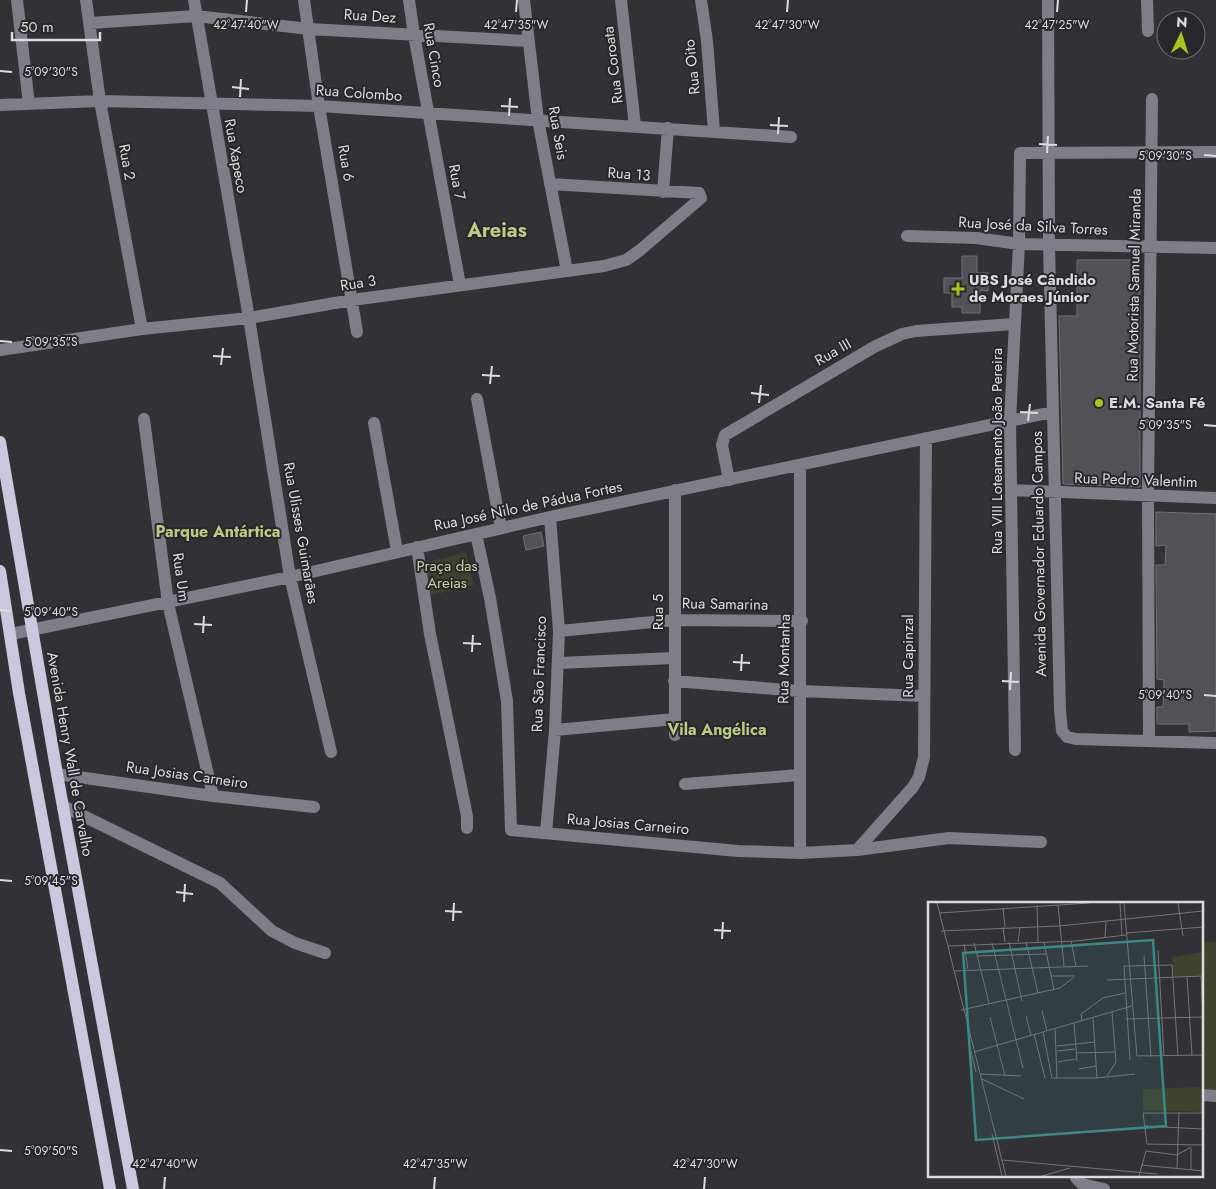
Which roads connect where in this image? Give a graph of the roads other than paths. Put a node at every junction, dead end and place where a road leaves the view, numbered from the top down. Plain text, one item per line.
1 (17, 0) edge
2 (86, 0) edge
3 (194, 0) edge
4 (304, 0) edge
5 (410, 0) edge
6 (524, 0) edge
7 (621, 0) edge
8 (700, 0) edge
9 (1048, 0) edge
10 (1148, 0) edge
11 (196, 16) junction
12 (90, 23) junction
13 (309, 29) junction
14 (1148, 31) dead end
15 (414, 35) junction
16 (528, 41) junction
17 (1152, 99) dead end
18 (100, 101) junction
19 (210, 102) junction
20 (29, 104) junction
21 (0, 105) edge
22 (319, 106) junction
23 (428, 114) junction
24 (538, 120) junction
25 (635, 126) junction
26 (668, 128) junction
27 (714, 131) junction
28 (791, 137) dead end
29 (1048, 152) junction
30 (1216, 152) edge
31 (1151, 153) junction
32 (550, 184) junction
33 (664, 192) junction
34 (700, 199) joint
35 (907, 236) dead end
36 (1019, 244) junction
37 (1049, 244) junction
38 (1150, 247) junction
39 (1216, 248) edge
40 (567, 271) junction
41 (460, 285) junction
42 (352, 300) junction
43 (249, 318) junction
44 (1014, 324) junction
45 (142, 329) junction
46 (358, 332) dead end
47 (0, 350) edge
48 (477, 399) dead end
49 (1052, 412) junction
50 (144, 419) dead end
51 (1010, 421) junction
52 (374, 423) dead end
53 (926, 438) junction
54 (0, 442) edge
55 (800, 465) junction
56 (729, 480) junction
57 (675, 490) junction
58 (1011, 490) junction
59 (1054, 494) junction
60 (1148, 496) junction
61 (1216, 498) edge
62 (550, 517) junction
63 (501, 528) junction
64 (476, 534) junction
65 (417, 547) junction
66 (397, 551) junction
67 (0, 570) edge
68 (290, 576) junction
69 (168, 603) junction
70 (674, 620) junction
71 (802, 621) junction
72 (32, 631) junction
73 (559, 631) junction
74 (11, 634) junction
75 (674, 658) junction
76 (558, 663) junction
77 (674, 682) junction
78 (800, 691) junction
79 (924, 696) junction
80 (675, 719) junction
81 (555, 730) junction
82 (675, 735) dead end
83 (1148, 741) junction
84 (1216, 743) edge
85 (1015, 750) dead end
86 (331, 752) dead end
87 (57, 774) junction
88 (798, 775) junction
89 (685, 784) dead end
90 (213, 796) junction
91 (63, 806) junction
92 (314, 807) dead end
93 (467, 828) dead end
94 (546, 833) junction
95 (1041, 842) dead end
96 (857, 850) junction
97 (800, 853) junction
98 (83, 915) junction
99 (61, 917) junction
100 (325, 953) dead end
101 (122, 1131) junction
102 (100, 1134) junction
103 (1076, 1181) edge
104 (110, 1189) edge
105 (133, 1189) edge
106 (1104, 1189) edge

1 - 20 street
2 - 12 street, Rua 2
3 - 11 street, Rua Xapeco
4 - 13 street, Rua 6
5 - 15 street, Rua Cinco
6 - 16 street, Rua Seis
7 - 25 street, Rua Coroata
8 - 27 street, Rua Oito
9 - 29 street, Avenida Governador Eduardo Campos
10 - 14 street
11 - 12 street, Rua Dez
11 - 13 street, Rua Dez
11 - 19 street, Rua Xapeco
12 - 18 street, Rua 2
13 - 15 street, Rua Dez
13 - 22 street, Rua 6
15 - 16 street, Rua Dez
15 - 23 street, Rua Cinco
16 - 24 street, Rua Seis
17 - 31 street, Rua Motorista Samuel Miranda
18 - 19 street, Rua Colombo
18 - 20 street, Rua Colombo
18 - 45 street, Rua 2
19 - 22 street, Rua Colombo
19 - 43 street, Rua Xapeco
20 - 21 street, Rua Colombo
22 - 23 street, Rua Colombo
22 - 42 street, Rua 6
23 - 24 street, Rua Colombo
23 - 41 street, Rua 7
24 - 25 street, Rua Colombo
24 - 32 street, Rua Seis
25 - 26 street, Rua Colombo
26 - 27 street, Rua Colombo
26 - 33 street
27 - 28 street, Rua Colombo
29 - 31 street
29 - 36 street, Rua VIII Loteamento João Pereira
29 - 37 street, Avenida Governador Eduardo Campos
30 - 31 street
31 - 38 street, Rua Motorista Samuel Miranda
32 - 33 street, Rua 13
32 - 40 street, Rua Seis
33 - 34 street, Rua 13
34 - 40 street, Rua 3
35 - 36 street, Rua José da Silva Torres
36 - 37 street, Rua José da Silva Torres
36 - 44 street, Rua VIII Loteamento João Pereira
37 - 38 street, Rua José da Silva Torres
37 - 49 street, Avenida Governador Eduardo Campos
38 - 39 street, Rua José da Silva Torres
38 - 60 street, Rua Motorista Samuel Miranda
40 - 41 street, Rua 3
41 - 42 street, Rua 3
42 - 43 street, Rua 3
42 - 46 street, Rua 6
43 - 45 street, Rua 3
43 - 68 street, Rua Ulisses Guimarães
44 - 51 street, Rua VIII Loteamento João Pereira
44 - 56 street, Rua III
45 - 47 street, Rua 3
48 - 63 street
49 - 51 street, Rua José Nilo de Pádua Fortes
49 - 59 street, Avenida Governador Eduardo Campos
50 - 69 street, Rua Um
51 - 53 street, Rua José Nilo de Pádua Fortes
51 - 58 street, Rua VIII Loteamento João Pereira
52 - 66 street
53 - 55 street, Rua José Nilo de Pádua Fortes
53 - 79 street, Rua Capinzal
54 - 72 main road, Avenida Henry Wall de Carvalho
55 - 56 street, Rua José Nilo de Pádua Fortes
55 - 71 street, Rua Montanha
56 - 57 street, Rua José Nilo de Pádua Fortes
57 - 62 street, Rua José Nilo de Pádua Fortes
57 - 70 street, Rua 5
58 - 59 street, Rua Pedro Valentim
58 - 85 street, Rua VIII Loteamento João Pereira
59 - 60 street, Rua Pedro Valentim
59 - 83 street, Avenida Governador Eduardo Campos
60 - 61 street, Rua Pedro Valentim
60 - 83 street, Rua Motorista Samuel Miranda
62 - 63 street, Rua José Nilo de Pádua Fortes
62 - 73 street, Rua São Francisco
63 - 64 street, Rua José Nilo de Pádua Fortes
64 - 65 street, Rua José Nilo de Pádua Fortes
64 - 94 street, Rua Josias Carneiro
65 - 66 street, Rua José Nilo de Pádua Fortes
65 - 93 street
66 - 68 street, Rua José Nilo de Pádua Fortes
67 - 74 main road
68 - 69 street, Rua José Nilo de Pádua Fortes
68 - 86 street, Rua Ulisses Guimarães
69 - 72 street, Rua José Nilo de Pádua Fortes
69 - 90 street, Rua Um
70 - 71 street, Rua Samarina
70 - 73 street, Rua Samarina
70 - 75 street, Rua 5
71 - 78 street, Rua Montanha
72 - 74 street, Rua José Nilo de Pádua Fortes
72 - 87 main road, Avenida Henry Wall de Carvalho
73 - 76 street, Rua São Francisco
74 - 99 main road
75 - 76 street
75 - 77 street, Rua 5
76 - 81 street, Rua São Francisco
77 - 78 street
77 - 80 street, Rua 5
78 - 79 street
78 - 88 street, Rua Montanha
79 - 96 street, Rua Capinzal
80 - 81 street
80 - 82 street, Rua 5
81 - 94 street, Rua São Francisco
83 - 84 street
87 - 90 street, Rua Josias Carneiro
87 - 91 main road, Avenida Henry Wall de Carvalho
88 - 89 street
88 - 97 street, Rua Montanha
90 - 92 street, Rua Josias Carneiro
91 - 98 main road, Avenida Henry Wall de Carvalho
91 - 100 street
94 - 97 street, Rua Josias Carneiro
95 - 96 street, Rua Josias Carneiro
96 - 97 street, Rua Josias Carneiro
98 - 99 main road
98 - 101 main road, Avenida Henry Wall de Carvalho
99 - 102 main road
101 - 102 main road
101 - 105 main road, Avenida Henry Wall de Carvalho
102 - 104 main road
103 - 106 street

